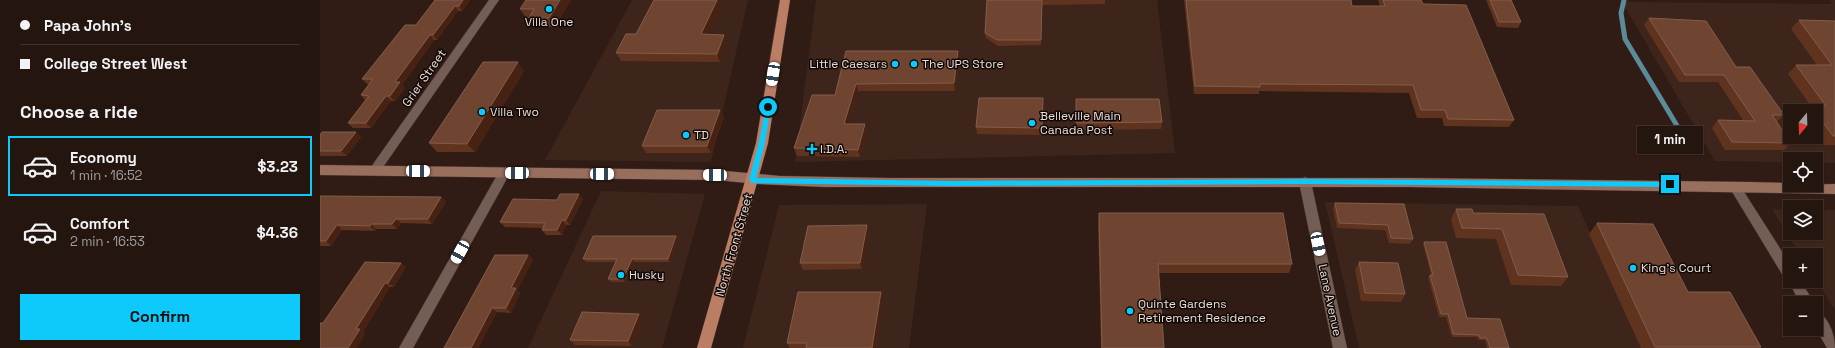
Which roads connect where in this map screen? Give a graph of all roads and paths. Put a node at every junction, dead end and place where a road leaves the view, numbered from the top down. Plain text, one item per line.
1 (494, 0) edge
2 (785, 0) edge
3 (320, 170) edge
4 (376, 170) junction
5 (504, 173) junction
6 (752, 180) junction
7 (1305, 182) junction
8 (1735, 187) junction
9 (1835, 189) edge
10 (1783, 264) edge
11 (1823, 328) edge
12 (406, 348) edge
13 (704, 348) edge
14 (1340, 348) edge
15 (1835, 348) edge

1 - 4 street, Grier Street
2 - 6 main road, North Front Street
3 - 4 main road
4 - 5 main road
5 - 6 main road
5 - 12 street
6 - 7 main road
6 - 13 main road, North Front Street
7 - 8 main road
7 - 14 street, Lane Avenue
8 - 9 main road
8 - 10 street
11 - 15 street

